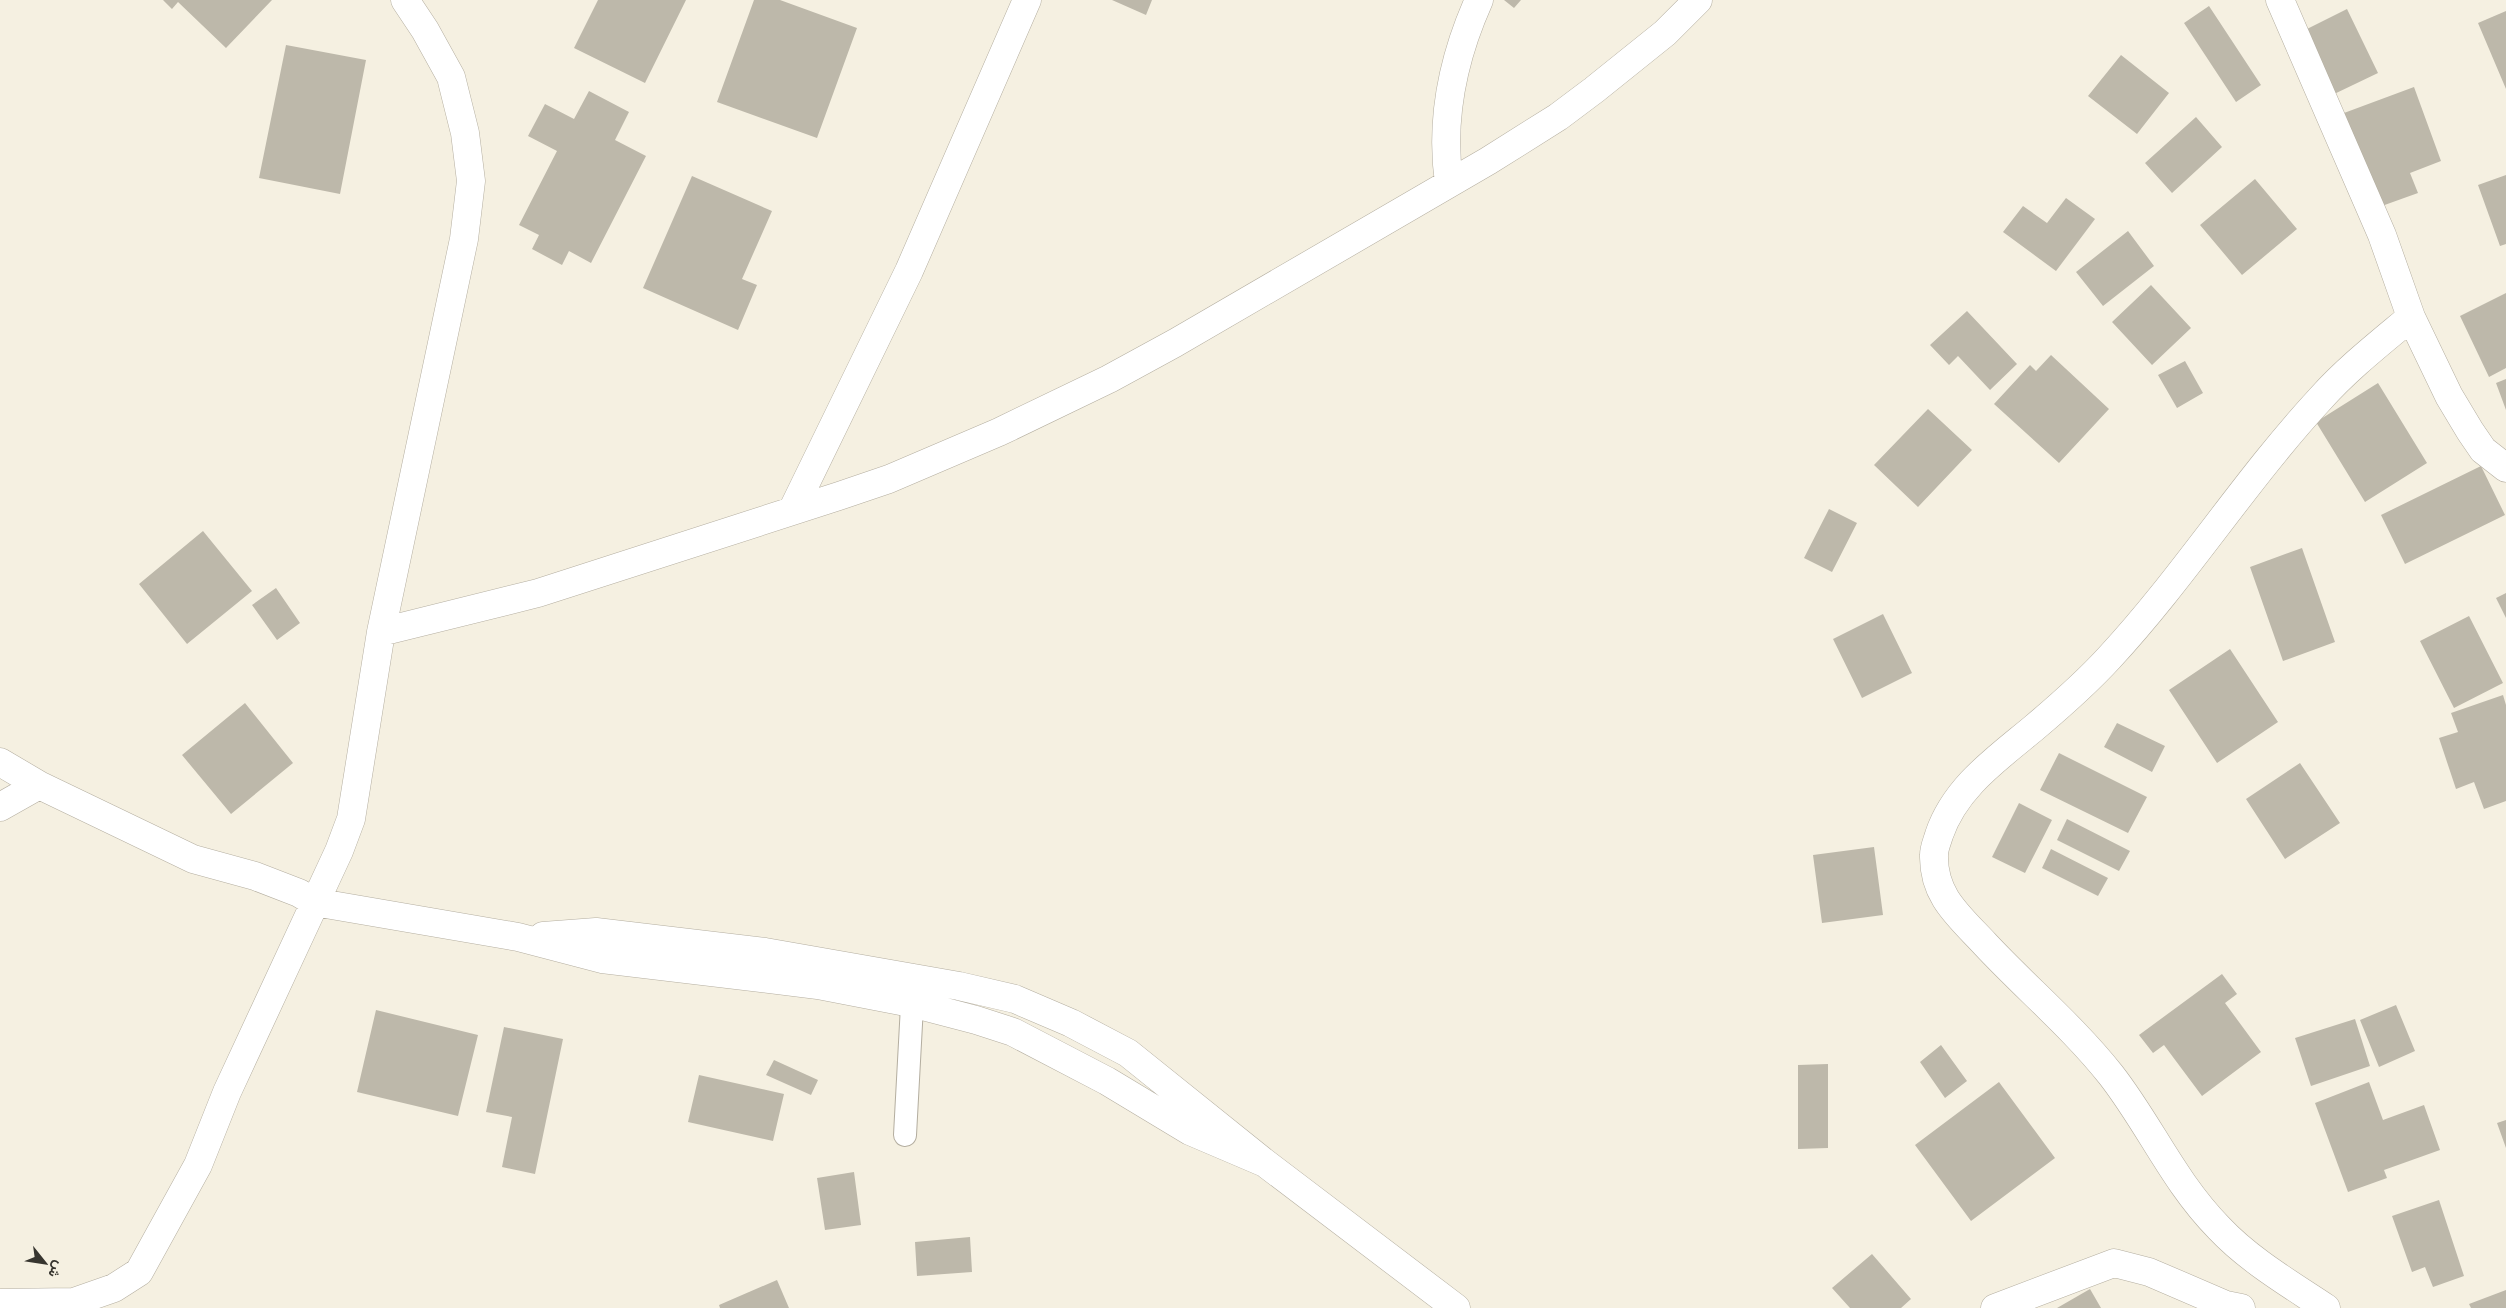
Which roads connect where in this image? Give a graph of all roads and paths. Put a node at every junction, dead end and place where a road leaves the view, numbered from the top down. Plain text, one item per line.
1 (405, 0) edge
2 (1027, 0) edge
3 (1479, 0) edge
4 (1698, 0) edge
5 (2280, 0) edge
6 (1449, 183) junction
7 (2411, 317) junction
8 (2506, 468) edge
9 (793, 509) junction
10 (380, 632) junction
11 (0, 762) edge
12 (40, 785) junction
13 (0, 807) edge
14 (314, 902) junction
15 (912, 990) junction
16 (905, 1135) dead end
17 (0, 1303) edge
18 (2312, 1305) edge
19 (1456, 1308) edge
20 (1995, 1308) edge
21 (2241, 1308) edge

1 - 10 street
2 - 9 street
3 - 6 street
4 - 6 street
5 - 7 street
6 - 9 street
7 - 8 street
7 - 18 street
9 - 10 street
10 - 14 street
11 - 12 street
12 - 13 street
12 - 14 street
14 - 15 street
14 - 17 street
15 - 16 lane
15 - 19 street
20 - 21 street

